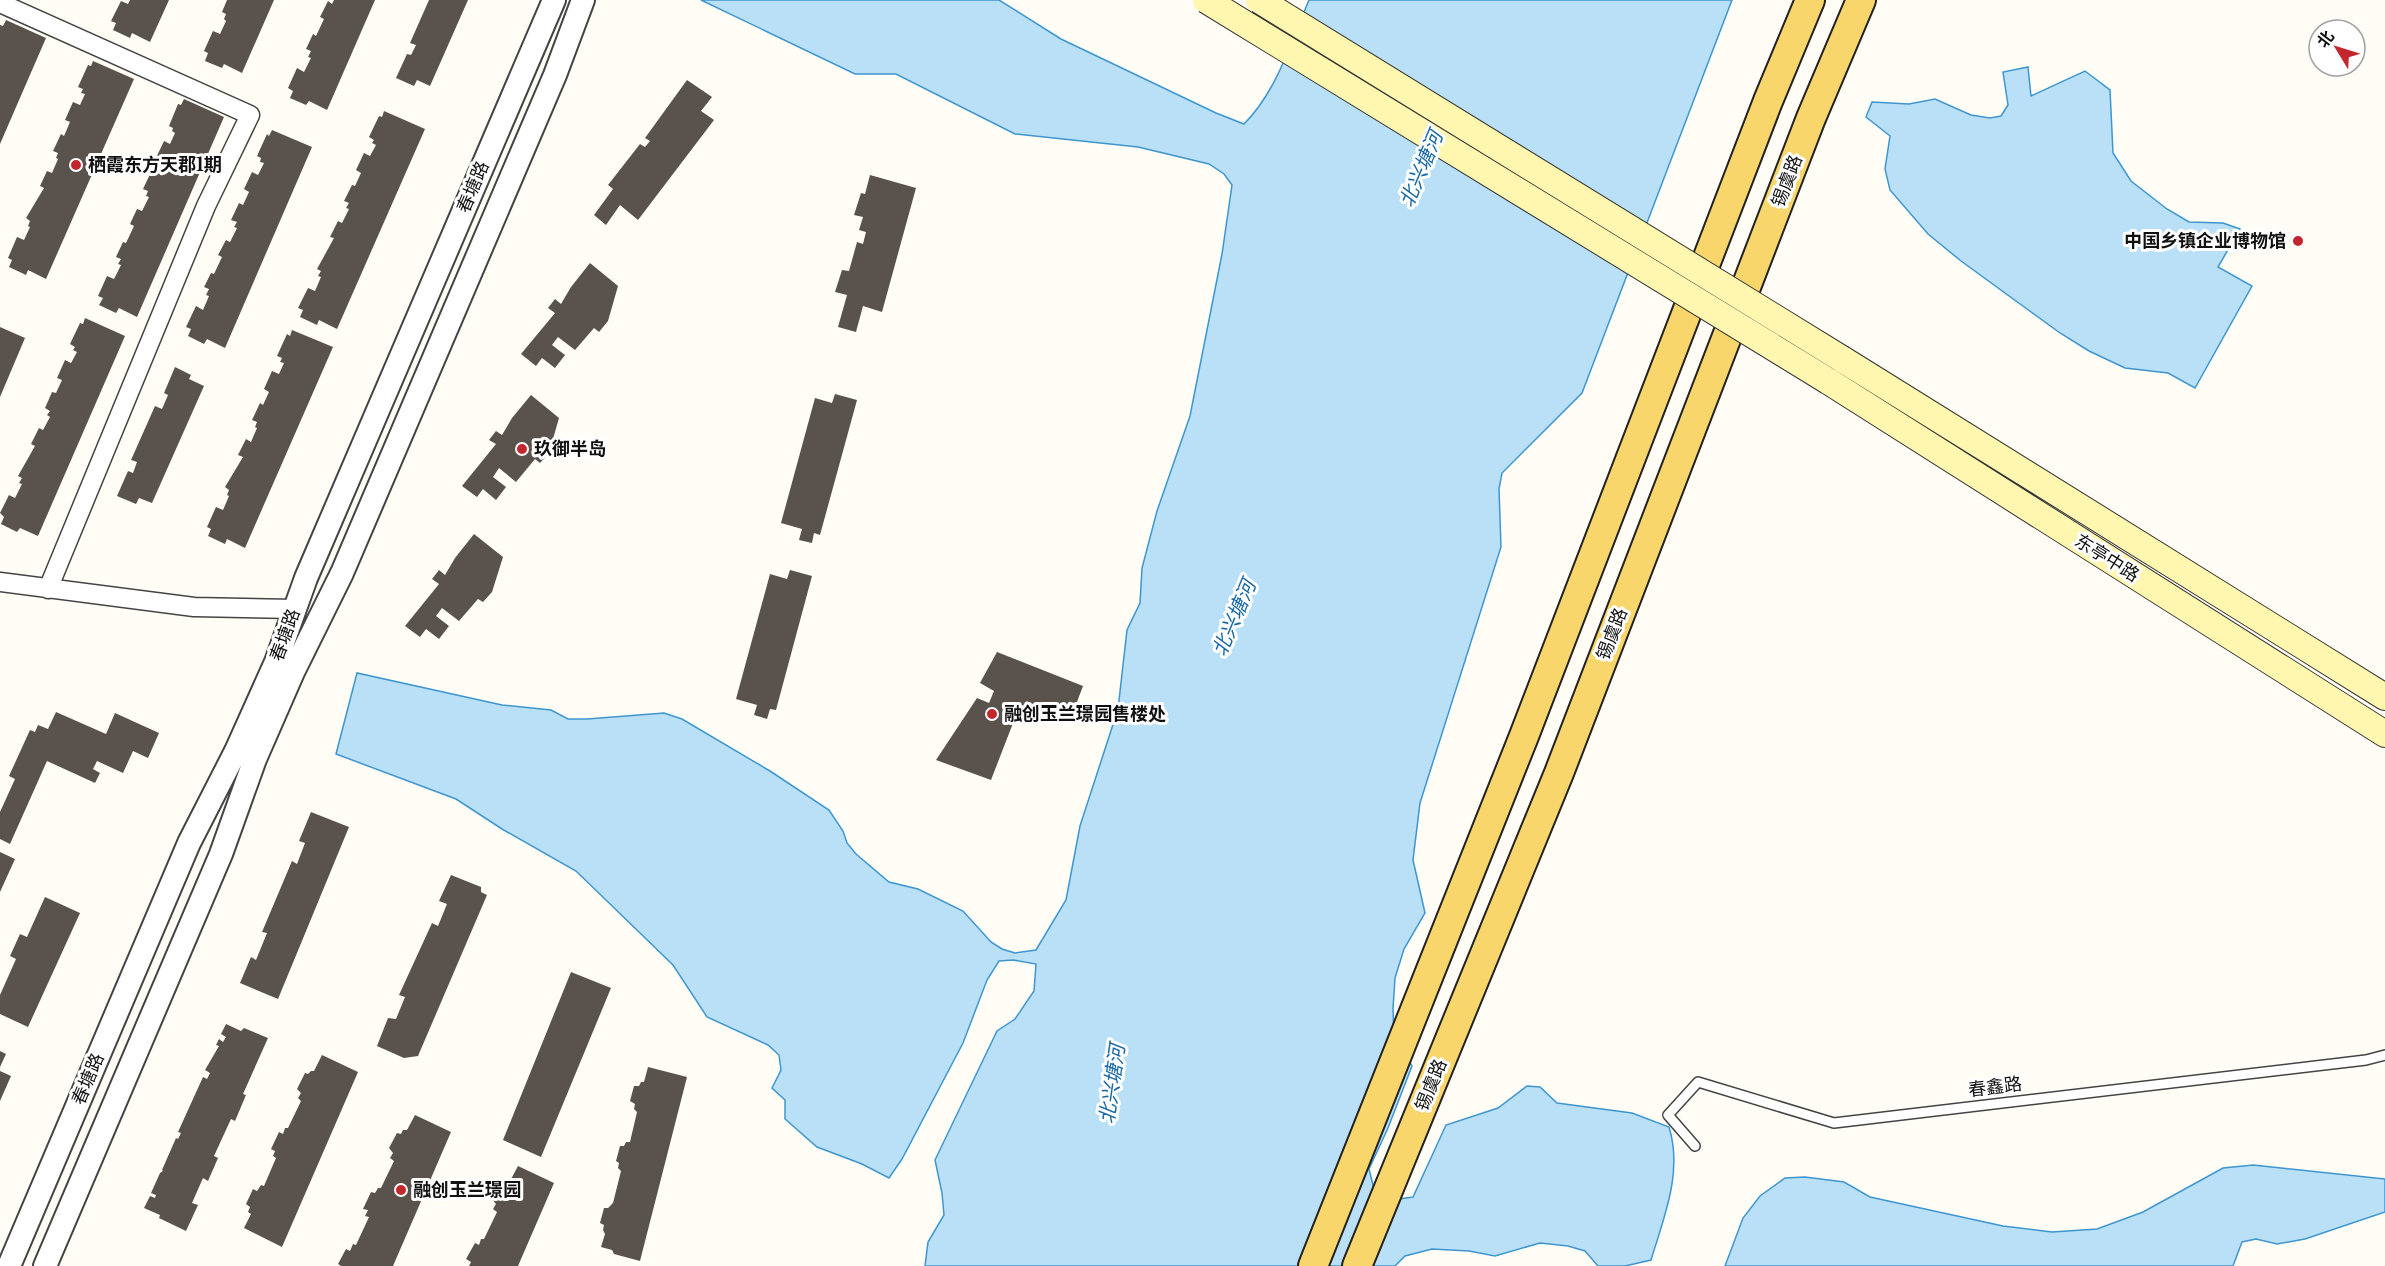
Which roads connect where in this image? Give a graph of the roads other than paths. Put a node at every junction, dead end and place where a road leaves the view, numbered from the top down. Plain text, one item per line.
1 (554, 0) edge
2 (583, 0) edge
3 (1206, 0) edge
4 (1259, 0) edge
5 (1810, 0) edge
6 (1861, 0) edge
7 (0, 3) edge
8 (0, 582) edge
9 (48, 589) junction
10 (295, 609) junction
11 (285, 667) junction
12 (2385, 697) edge
13 (2385, 734) edge
14 (245, 755) junction
15 (2385, 1055) edge
16 (1695, 1146) dead end
17 (9, 1266) edge
18 (45, 1266) edge
19 (1313, 1266) edge
20 (1357, 1266) edge

1 - 10 street, 春塘路
2 - 11 street, 春塘路
3 - 13 main road, 东亭中路, bridge
4 - 12 main road, 东亭中路, bridge
5 - 19 main road
6 - 20 main road, 锡虞路
7 - 9 street
8 - 9 street
9 - 10 street
10 - 11 street, 春塘路
11 - 14 street, 春塘路
14 - 17 street, 春塘路
14 - 18 street, 春塘路
15 - 16 lane, 春鑫路

